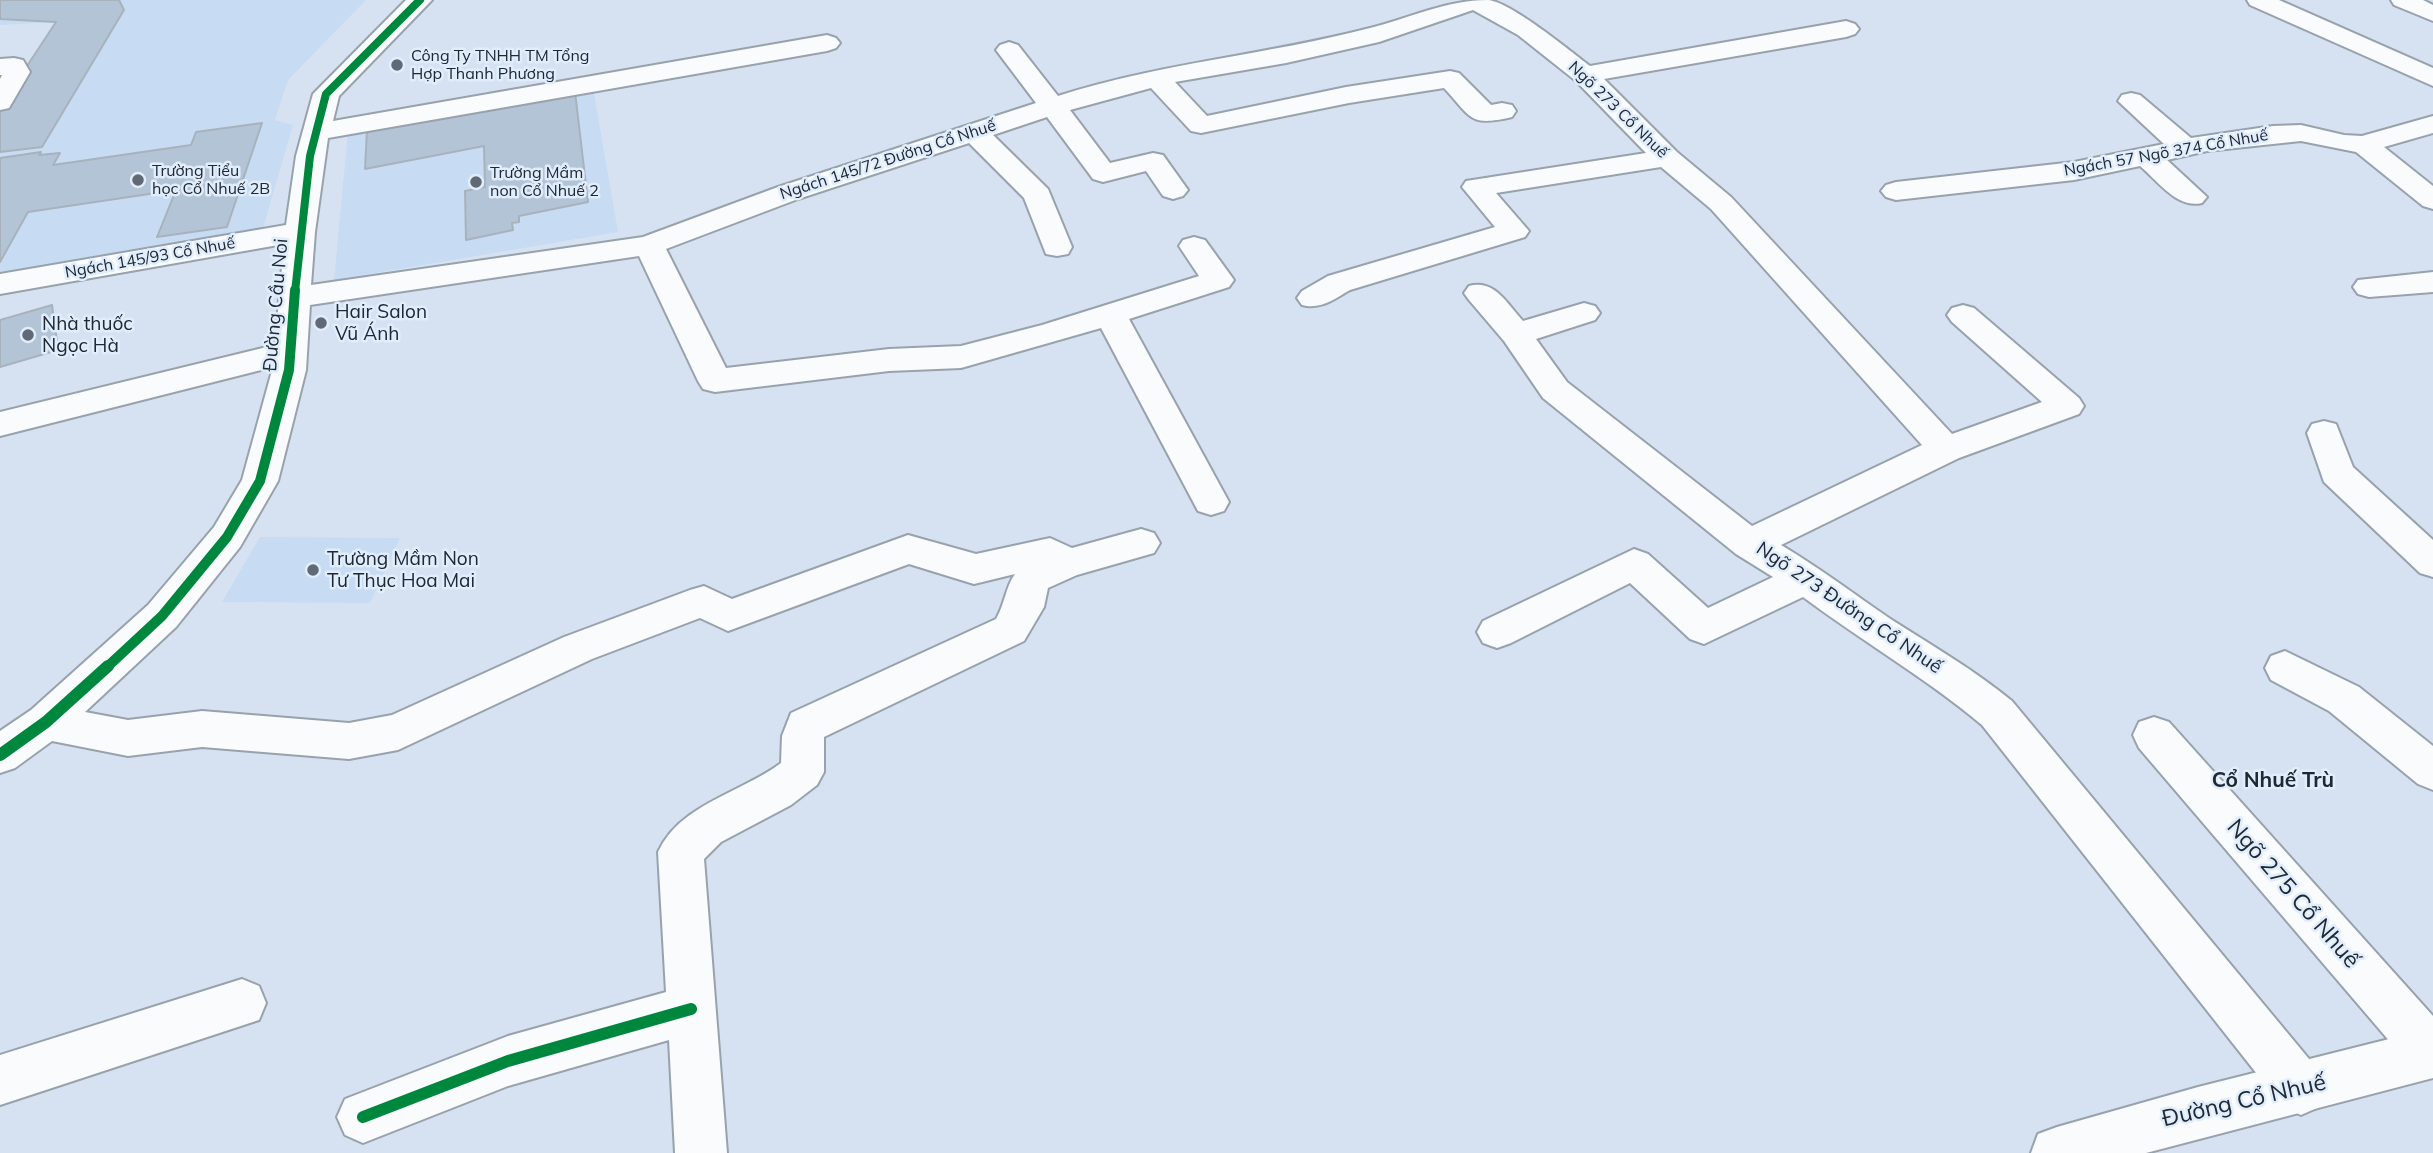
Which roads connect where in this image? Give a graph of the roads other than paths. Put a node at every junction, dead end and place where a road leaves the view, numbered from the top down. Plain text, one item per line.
1 (420, 0) edge
2 (2263, 0) edge
3 (2403, 0) edge
4 (1478, 1) edge
5 (2433, 14) edge
6 (1846, 29) dead end
7 (827, 43) dead end
8 (1009, 50) dead end
9 (0, 67) edge
10 (1585, 75) junction
11 (2433, 78) edge
12 (1157, 79) junction
13 (2131, 101) dead end
14 (0, 102) edge
15 (1051, 106) junction
16 (1502, 111) dead end
17 (2433, 124) edge
18 (316, 132) junction
19 (974, 132) junction
20 (2363, 144) junction
21 (2186, 148) junction
22 (2146, 156) junction
23 (1667, 158) junction
24 (1173, 190) dead end
25 (1896, 191) dead end
26 (2192, 197) dead end
27 (2433, 200) edge
28 (300, 232) junction
29 (649, 245) junction
30 (1194, 246) dead end
31 (1057, 247) dead end
32 (2433, 282) edge
33 (0, 284) edge
34 (2369, 287) dead end
35 (1480, 293) dead end
36 (296, 297) junction
37 (1314, 298) dead end
38 (1584, 313) dead end
39 (1110, 314) junction
40 (1963, 315) dead end
41 (1516, 334) junction
42 (291, 352) junction
43 (0, 424) edge
44 (2324, 433) dead end
45 (1945, 449) junction
46 (1211, 502) dead end
47 (1141, 543) dead end
48 (1749, 544) junction
49 (2433, 563) edge
50 (1066, 564) junction
51 (1806, 578) junction
52 (1497, 632) dead end
53 (2285, 668) dead end
54 (46, 722) junction
55 (2154, 735) dead end
56 (0, 755) edge
57 (2433, 771) edge
58 (242, 1003) dead end
59 (691, 1009) junction
60 (2433, 1053) edge
61 (0, 1080) edge
62 (2301, 1089) junction
63 (363, 1117) dead end
64 (2160, 1138) edge
65 (701, 1153) edge
66 (2057, 1153) edge

1 - 18 street, Đường Cầu Noi
2 - 11 street
3 - 5 street
4 - 10 street, Ngõ 273 Cổ Nhuế
4 - 12 street, Ngách 145/72 Đường Cổ Nhuế
6 - 10 street
7 - 18 street
8 - 15 street
9 - 14 street
10 - 23 street, Ngõ 273 Cổ Nhuế
12 - 15 street, Ngách 145/72 Đường Cổ Nhuế
12 - 16 street
13 - 21 street
15 - 19 street, Ngách 145/72 Đường Cổ Nhuế
15 - 24 street
17 - 20 street, Ngách 57 Ngõ 374 Cổ Nhuế
18 - 28 street, Đường Cầu Noi
19 - 29 street, Ngách 145/72 Đường Cổ Nhuế
19 - 31 street
20 - 21 street, Ngách 57 Ngõ 374 Cổ Nhuế
20 - 27 street
21 - 22 street, Ngách 57 Ngõ 374 Cổ Nhuế
22 - 25 street, Ngách 57 Ngõ 374 Cổ Nhuế
22 - 26 street
23 - 37 street
23 - 45 street, Ngõ 273 Cổ Nhuế
28 - 33 street, Ngách 145/93 Cổ Nhuế
28 - 36 street, Đường Cầu Noi
29 - 36 street, Ngách 145/72 Đường Cổ Nhuế
29 - 39 street
30 - 39 street
32 - 34 street
35 - 41 street
36 - 42 street, Đường Cầu Noi
38 - 41 street
39 - 46 street
40 - 45 street, Ngõ 273 Đường Cổ Nhuế
41 - 48 street
42 - 43 street
42 - 54 street, Đường Cầu Noi
44 - 49 street
45 - 48 street, Ngõ 273 Đường Cổ Nhuế
47 - 50 street
48 - 51 street, Ngõ 273 Đường Cổ Nhuế
50 - 54 street
50 - 59 street
51 - 52 street
51 - 62 street, Ngõ 273 Đường Cổ Nhuế
53 - 57 street
54 - 56 street, Đường Cầu Noi
55 - 60 street, Ngõ 275 Cổ Nhuế
58 - 61 street
59 - 63 street
59 - 65 street
60 - 62 street, Đường Cổ Nhuế
62 - 64 street, Đường Cổ Nhuế
64 - 66 street, Đường Cổ Nhuế

